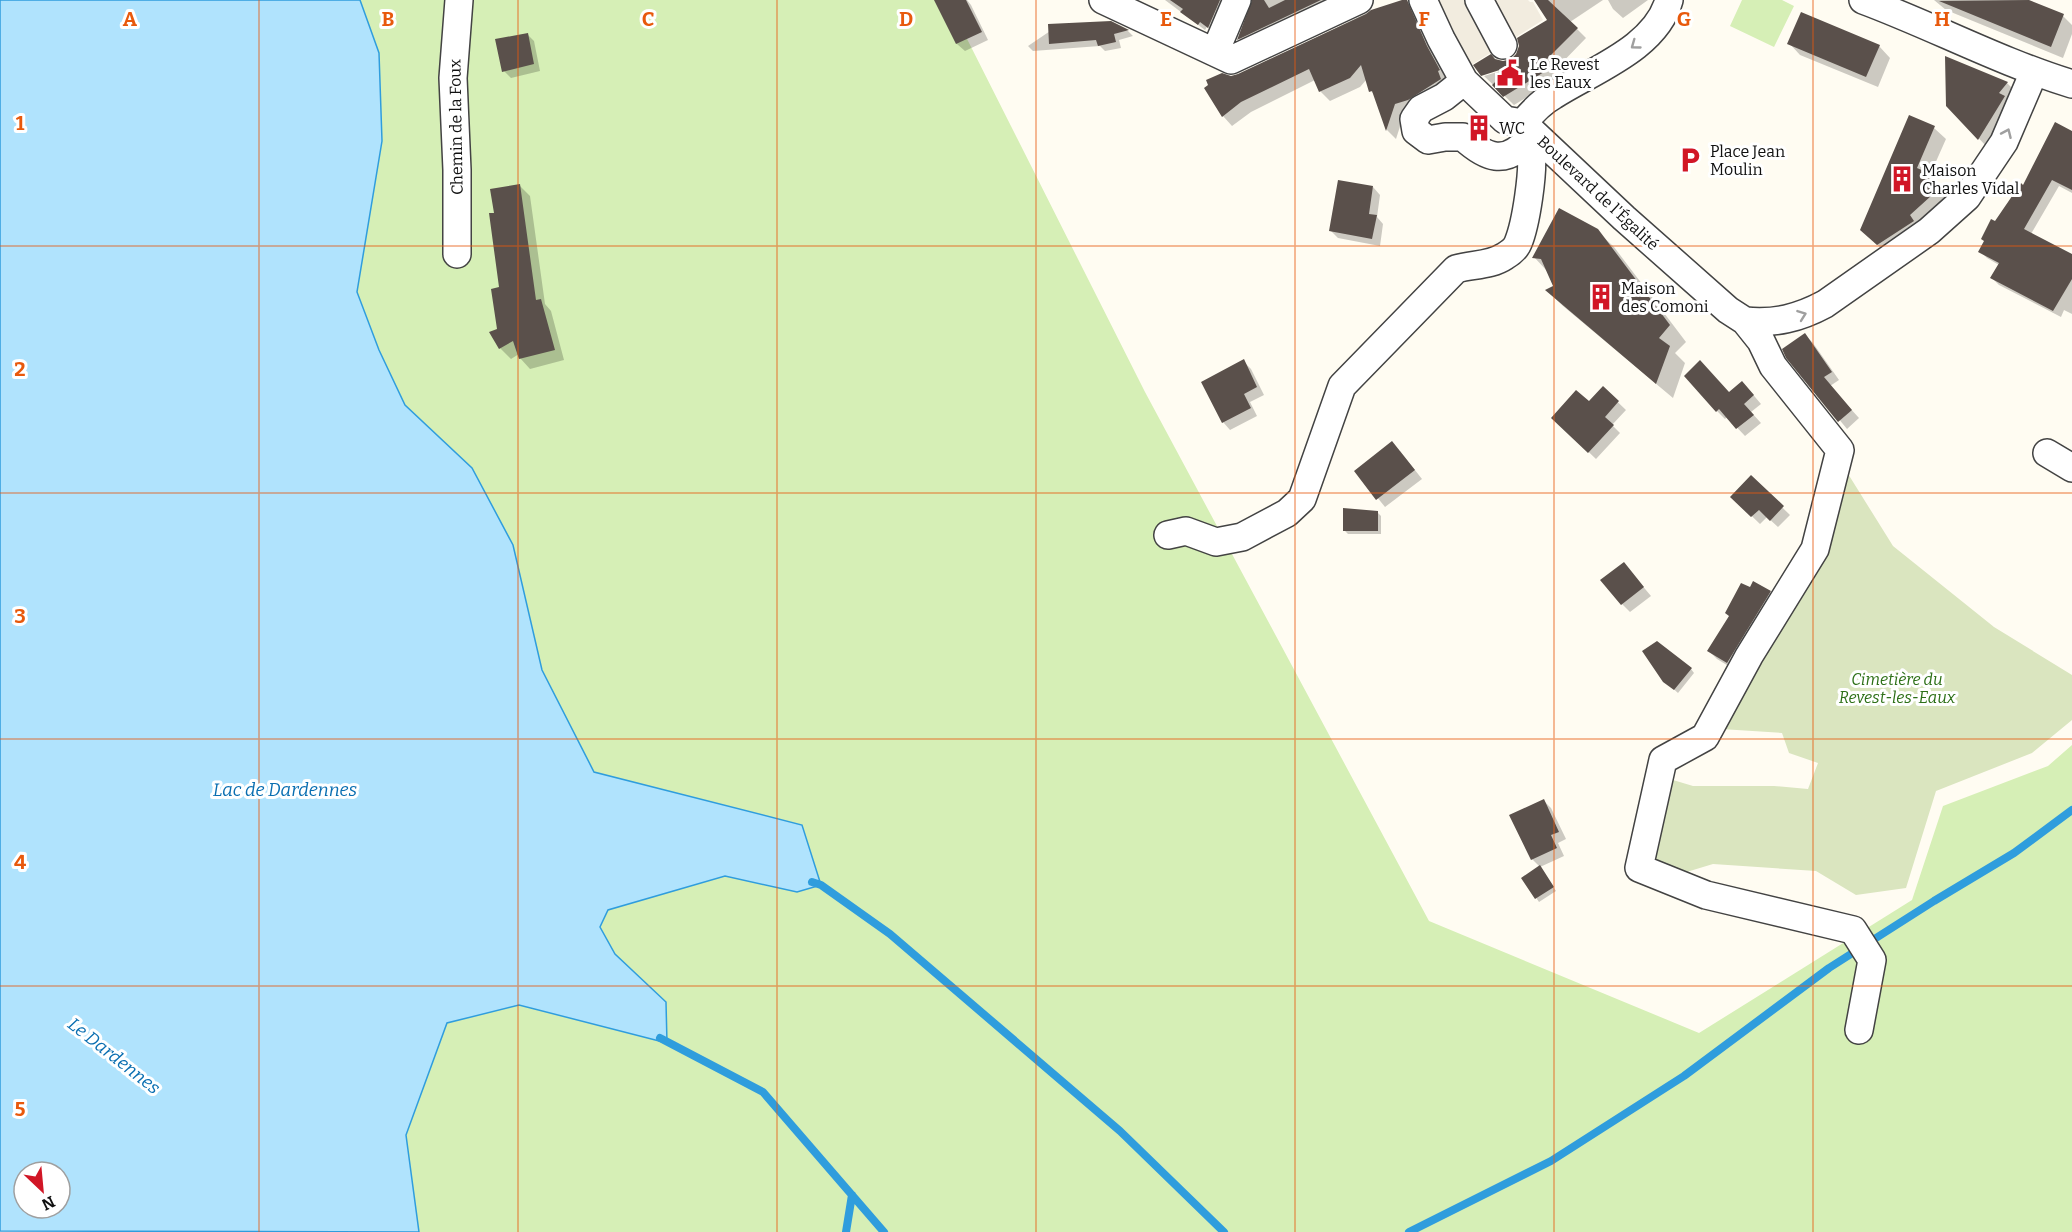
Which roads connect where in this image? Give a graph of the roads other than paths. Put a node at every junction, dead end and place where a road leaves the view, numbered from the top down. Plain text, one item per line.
1 (459, 0) edge
2 (1103, 0) edge
3 (1359, 0) edge
4 (1423, 0) edge
5 (1479, 0) edge
6 (1670, 0) edge
7 (1863, 0) edge
8 (1235, 6) edge
9 (1331, 6) edge
10 (1503, 45) dead end
11 (1223, 56) junction
12 (2034, 72) junction
13 (1464, 81) junction
14 (2072, 84) edge
15 (1526, 132) junction
16 (457, 254) dead end
17 (1745, 321) junction
18 (2047, 453) dead end
19 (2072, 468) edge
20 (1168, 535) dead end
21 (1859, 1030) dead end

1 - 16 street, Chemin de la Foux
2 - 11 street
3 - 9 street
4 - 13 street, Boulevard de l'Égalité
5 - 10 street
6 -> 15 street
7 - 12 street
8 - 11 street
9 - 11 street
12 - 14 street
17 -> 12 street
13 - 15 street, Boulevard de l'Égalité
13 - 15 street
15 - 17 street, Boulevard de l'Égalité
15 - 20 street
17 - 21 street, Boulevard de l'Égalité
18 - 19 street

